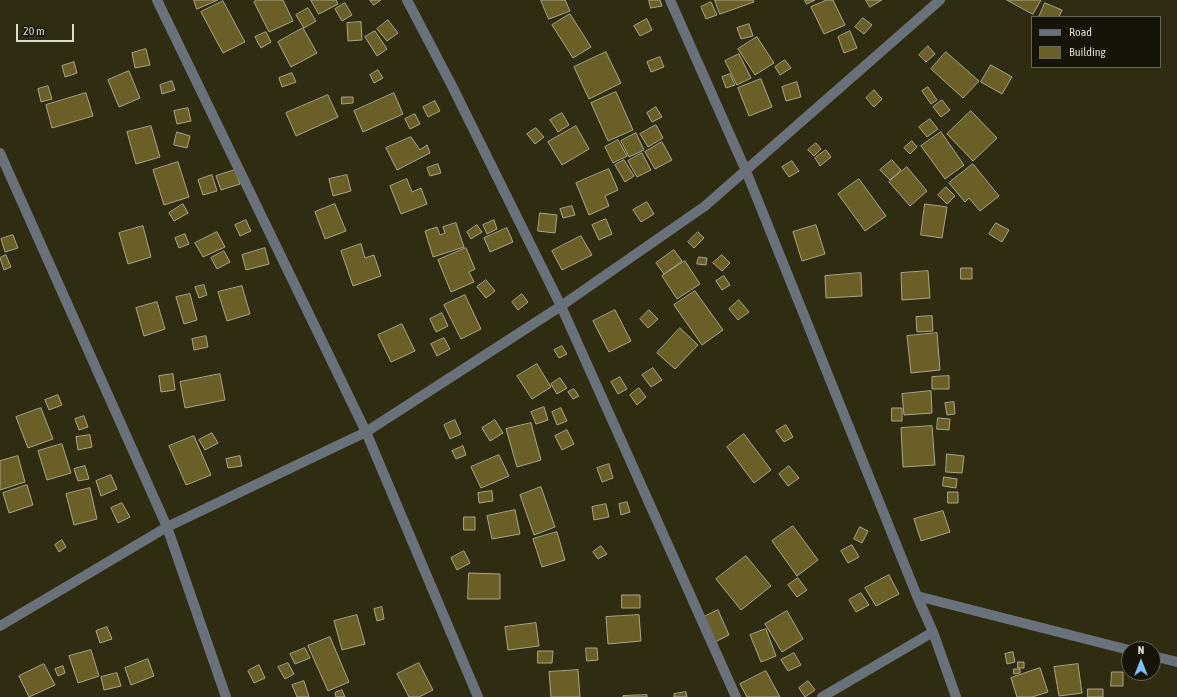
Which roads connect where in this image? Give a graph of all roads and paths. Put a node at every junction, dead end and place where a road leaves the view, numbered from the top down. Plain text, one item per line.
1 (157, 0) edge
2 (407, 0) edge
3 (670, 0) edge
4 (940, 0) edge
5 (0, 153) edge
6 (746, 171) junction
7 (561, 306) junction
8 (366, 432) junction
9 (167, 527) junction
10 (917, 596) junction
11 (0, 626) edge
12 (933, 632) junction
13 (1121, 648) edge
14 (1161, 658) edge
15 (1177, 662) edge
16 (226, 697) edge
17 (478, 697) edge
18 (736, 697) edge
19 (822, 697) edge
20 (956, 697) edge

1 - 8 street
2 - 7 street
3 - 6 street
4 - 6 street
5 - 9 street
6 - 7 street
6 - 10 street
7 - 8 street
7 - 18 street
8 - 9 street
8 - 17 street
9 - 11 street
9 - 16 street
10 - 12 street
10 - 13 street
12 - 19 street
12 - 20 street
14 - 15 street

